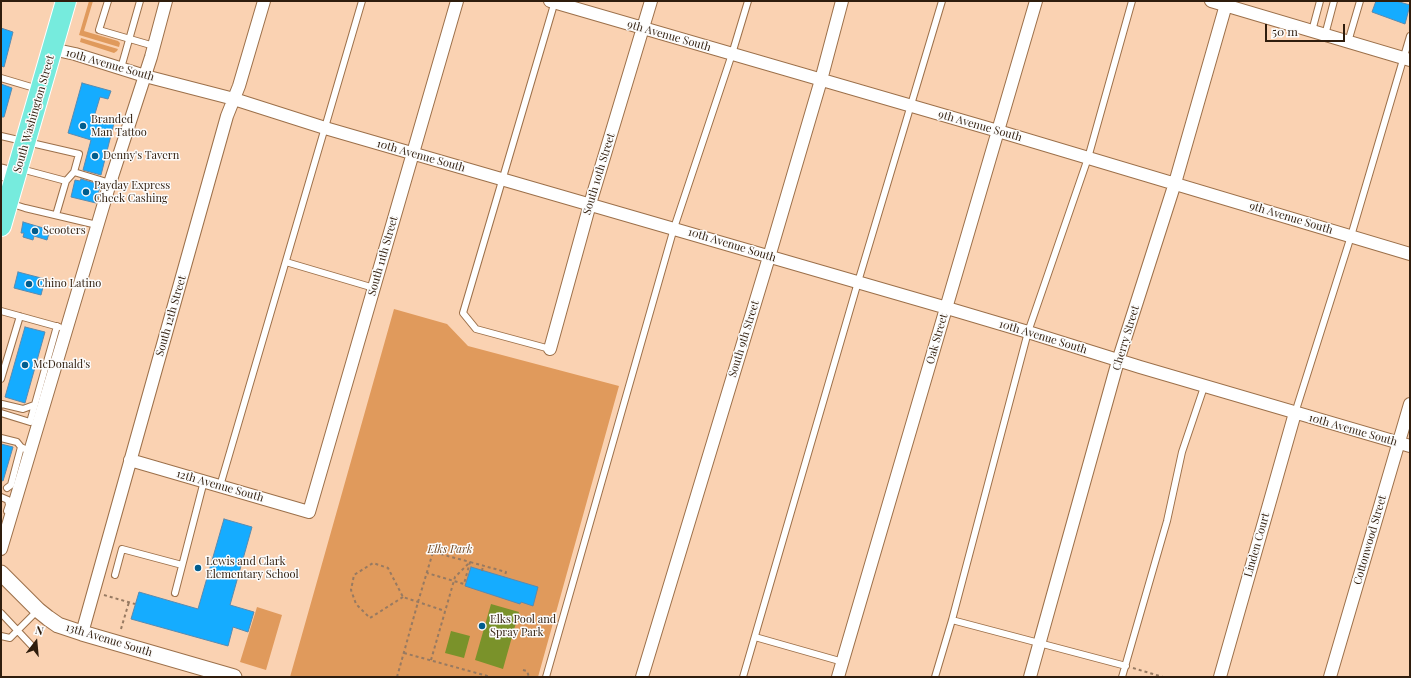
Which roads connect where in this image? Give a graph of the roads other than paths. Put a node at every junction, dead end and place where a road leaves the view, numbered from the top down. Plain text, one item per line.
1 (108, 1) edge
2 (140, 1) edge
3 (166, 1) edge
4 (264, 1) edge
5 (362, 1) edge
6 (457, 1) edge
7 (553, 1) edge
8 (651, 1) edge
9 (748, 1) edge
10 (842, 1) edge
11 (942, 1) edge
12 (1036, 1) edge
13 (1132, 1) edge
14 (1211, 1) edge
15 (1320, 1) edge
16 (1334, 1) edge
17 (1360, 1) edge
18 (62, 2) edge
19 (1226, 3) edge
20 (643, 28) junction
21 (1312, 31) junction
22 (1324, 35) junction
23 (1410, 36) edge
24 (130, 38) junction
25 (1348, 42) junction
26 (154, 46) junction
27 (52, 49) junction
28 (732, 54) junction
29 (1407, 59) edge
30 (121, 68) junction
31 (145, 76) junction
32 (1, 78) edge
33 (821, 80) junction
34 (41, 89) junction
35 (234, 99) junction
36 (910, 106) junction
37 (325, 128) junction
38 (998, 131) junction
39 (1, 136) edge
40 (25, 142) junction
41 (413, 154) junction
42 (1088, 158) junction
43 (12, 172) edge
44 (74, 172) junction
45 (503, 179) junction
46 (66, 181) junction
47 (110, 182) junction
48 (1175, 183) junction
49 (8, 202) junction
50 (590, 204) junction
51 (56, 215) junction
52 (97, 225) junction
53 (1, 226) edge
54 (674, 228) junction
55 (1351, 236) junction
56 (1410, 254) edge
57 (769, 256) junction
58 (286, 262) junction
59 (858, 282) junction
60 (374, 288) junction
61 (946, 308) junction
62 (1, 310) edge
63 (20, 316) junction
64 (62, 328) junction
65 (1028, 332) junction
66 (550, 349) joint
67 (1118, 361) junction
68 (1, 379) edge
69 (1204, 387) junction
70 (1410, 404) edge
71 (1, 405) edge
72 (34, 405) junction
73 (1295, 413) junction
74 (1, 414) edge
75 (1, 438) edge
76 (1404, 444) edge
77 (26, 449) junction
78 (130, 460) junction
79 (204, 481) junction
80 (220, 486) junction
81 (9, 489) edge
82 (1, 497) edge
83 (310, 512) joint
84 (8, 527) junction
85 (1, 549) edge
86 (182, 565) junction
87 (1, 573) edge
88 (115, 575) dead end
89 (175, 593) dead end
90 (38, 610) junction
91 (1, 613) edge
92 (952, 620) junction
93 (18, 631) junction
94 (82, 633) junction
95 (1, 636) edge
96 (755, 637) junction
97 (1040, 644) junction
98 (32, 646) dead end
99 (843, 662) junction
100 (1126, 666) junction
101 (234, 677) edge
102 (546, 677) edge
103 (642, 677) edge
104 (743, 677) edge
105 (838, 677) edge
106 (935, 677) edge
107 (1030, 677) edge
108 (1122, 677) edge
109 (1220, 677) edge
110 (1330, 677) edge

1 - 24 lane
2 - 24 lane
3 - 26 street
4 - 35 street, South 12th Street
5 - 37 lane
6 - 41 street, South 11th Street
7 - 20 street, 9th Avenue South
7 - 45 lane
8 - 20 street, South 10th Street
9 - 28 lane
10 - 33 street, South 9th Street
11 - 36 lane
12 - 38 street, Oak Street
13 - 42 lane
14 - 19 street
15 - 21 lane
16 - 22 lane
17 - 25 lane
18 - 27 main road, South Washington Street
19 - 21 street
19 - 48 street, Cherry Street
20 - 28 street, 9th Avenue South
20 - 50 street, South 10th Street
21 - 22 street
22 - 25 street
23 - 29 lane
24 - 26 lane
24 - 30 lane
25 - 29 street
26 - 31 street
27 - 30 street, 10th Avenue South
27 - 34 main road, South Washington Street
28 - 33 street, 9th Avenue South
28 - 54 lane
29 - 55 lane
30 - 31 street, 10th Avenue South
31 - 35 street, 10th Avenue South
31 - 47 street
32 - 34 lane
33 - 36 street, 9th Avenue South
33 - 57 street, South 9th Street
34 - 40 main road, South Washington Street
35 - 37 street, 10th Avenue South
35 - 78 street, South 12th Street
36 - 38 street, 9th Avenue South
36 - 59 lane
37 - 41 street, 10th Avenue South
37 - 58 lane
38 - 42 street, 9th Avenue South
38 - 61 street, Oak Street
39 - 40 lane
40 - 43 main road, South Washington Street
40 - 44 lane
41 - 45 street, 10th Avenue South
41 - 60 street, South 11th Street
42 - 48 street, 9th Avenue South
42 - 65 lane
43 - 46 lane
43 - 49 main road, South Washington Street
44 - 46 lane
44 - 47 lane
45 - 50 street, 10th Avenue South
45 - 66 lane
46 - 51 lane
47 - 52 street
48 - 55 street, 9th Avenue South
48 - 67 street, Cherry Street
49 - 51 lane
49 - 53 main road, South Washington Street
50 - 54 street, 10th Avenue South
50 - 66 street, South 10th Street
51 - 52 lane
52 - 64 street
54 - 57 street, 10th Avenue South
54 - 102 lane
55 - 56 street, 9th Avenue South
55 - 73 lane
57 - 59 street, 10th Avenue South
57 - 103 street, South 9th Street
58 - 60 lane
58 - 80 lane
59 - 61 street, 10th Avenue South
59 - 96 lane
60 - 83 street, South 11th Street
61 - 65 street, 10th Avenue South
61 - 99 street, Oak Street
62 - 63 lane
63 - 64 lane
63 - 68 lane
64 - 72 lane
64 - 77 street
65 - 67 street, 10th Avenue South
65 - 92 lane
67 - 69 street, 10th Avenue South
67 - 97 street, Cherry Street
69 - 73 street, 10th Avenue South
69 - 100 lane
70 - 76 street, Cottonwood Street
71 - 72 lane
72 - 74 lane
73 - 76 street, 10th Avenue South
73 - 109 street, Linden Court
75 - 77 lane
76 - 110 street, Cottonwood Street
77 - 81 street
78 - 79 street, 12th Avenue South
78 - 94 street, South 12th Street
79 - 80 street, 12th Avenue South
79 - 86 lane
80 - 83 street, 12th Avenue South
81 - 84 street
82 - 84 lane
84 - 85 street
86 - 88 lane
86 - 89 lane
87 - 90 street, 13th Avenue South
90 - 93 lane
90 - 94 street, 13th Avenue South
91 - 93 lane
92 - 97 lane
92 - 106 lane
93 - 95 lane
93 - 98 lane
94 - 101 street, 13th Avenue South
96 - 99 lane
96 - 104 lane
97 - 100 lane
97 - 107 street, Cherry Street
99 - 105 street, Oak Street
100 - 108 lane

